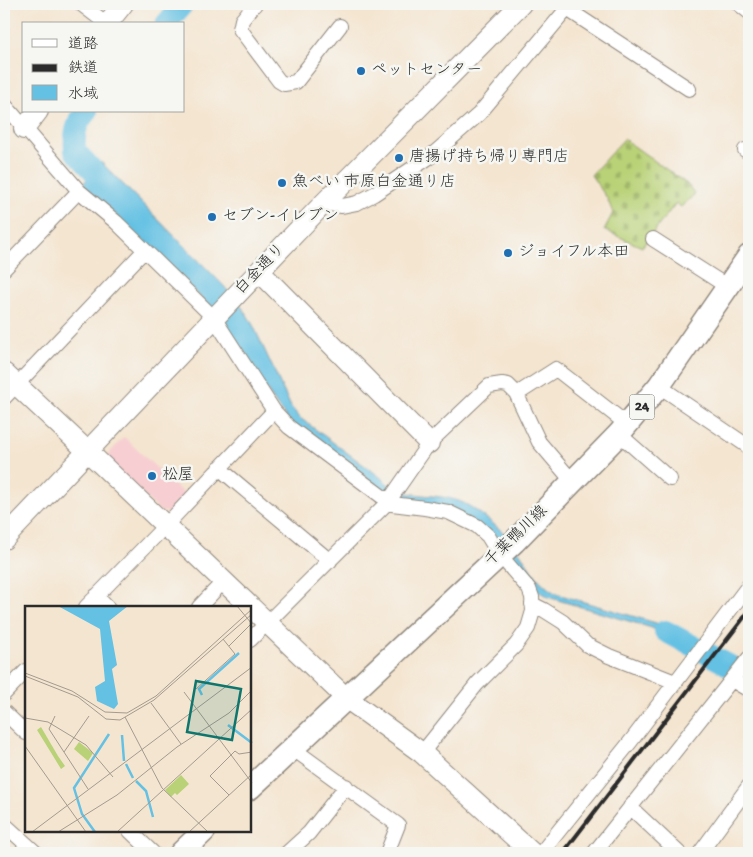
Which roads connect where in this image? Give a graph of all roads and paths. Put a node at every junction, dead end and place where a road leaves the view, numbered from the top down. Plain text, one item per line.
1 (81, 4) edge
2 (123, 4) edge
3 (255, 4) edge
4 (521, 4) edge
5 (739, 4) edge
6 (569, 6) edge
7 (749, 12) edge
8 (104, 22) edge
9 (109, 22) edge
10 (340, 26) dead end
11 (689, 89) dead end
12 (4, 104) edge
13 (37, 112) edge
14 (24, 129) junction
15 (79, 190) junction
16 (324, 203) junction
17 (653, 239) dead end
18 (144, 251) junction
19 (749, 256) edge
20 (4, 269) edge
21 (260, 272) junction
22 (728, 287) junction
23 (214, 318) junction
24 (8, 385) edge
25 (659, 386) junction
26 (517, 394) junction
27 (274, 411) junction
28 (623, 429) junction
29 (428, 443) junction
30 (749, 447) edge
31 (88, 451) junction
32 (219, 468) junction
33 (670, 479) dead end
34 (573, 482) junction
35 (390, 499) junction
36 (166, 525) junction
37 (4, 539) edge
38 (506, 549) junction
39 (330, 561) junction
40 (224, 581) junction
41 (749, 585) edge
42 (96, 596) junction
43 (532, 604) junction
44 (87, 606) edge
45 (106, 606) edge
46 (200, 606) edge
47 (250, 606) edge
48 (251, 607) edge
49 (267, 622) junction
50 (251, 639) edge
51 (748, 663) edge
52 (25, 672) edge
53 (732, 680) junction
54 (675, 682) junction
55 (749, 690) edge
56 (4, 694) edge
57 (346, 698) junction
58 (4, 712) edge
59 (25, 732) edge
60 (292, 748) junction
61 (422, 753) junction
62 (346, 786) junction
63 (749, 786) edge
64 (251, 787) edge
65 (630, 808) junction
66 (4, 824) edge
67 (131, 832) edge
68 (203, 832) edge
69 (36, 853) edge
70 (153, 853) edge
71 (181, 853) edge
72 (287, 853) edge
73 (387, 853) edge
74 (532, 853) edge
75 (541, 853) edge
76 (594, 853) edge
77 (679, 853) edge
78 (700, 853) edge

1 - 8 street
2 - 9 street
3 - 10 street
4 - 16 street, 白金通り
5 - 7 street
6 - 11 street
6 - 16 street
12 - 14 street
13 - 14 street
14 - 15 street
15 - 18 street
15 - 20 street
16 - 21 street, 白金通り
17 - 22 street
18 - 23 street
18 - 24 street
19 - 22 main road, 千葉鴨川線 / 24
21 - 23 street, 白金通り
21 - 29 street
22 - 25 main road, 千葉鴨川線 / 24
23 - 27 street
23 - 31 street, 白金通り
24 - 31 street
25 - 28 main road, 千葉鴨川線 / 24
25 - 30 street
26 - 28 street
26 - 29 street
26 - 34 street
27 - 32 street
27 - 35 street
28 - 33 street
28 - 34 main road, 千葉鴨川線 / 24
29 - 35 street
31 - 36 street
31 - 37 street, 白金通り
32 - 36 street
32 - 39 street
34 - 38 main road, 千葉鴨川線 / 24
35 - 38 street
35 - 39 street
36 - 40 street
36 - 42 street
38 - 43 street
38 - 57 main road, 千葉鴨川線 / 24
39 - 49 street
40 - 46 street
40 - 47 street
41 - 54 street
42 - 44 street
42 - 45 street
43 - 54 street
43 - 61 street
48 - 49 street
49 - 50 street
49 - 57 street
51 - 53 street
52 - 56 street
53 - 55 street
53 - 65 street
54 - 75 street
57 - 60 main road, 千葉鴨川線 / 24
57 - 61 street
58 - 59 street
60 - 62 street
60 - 64 main road, 千葉鴨川線 / 24
61 - 74 street
62 - 72 street
62 - 73 street
63 - 78 street
65 - 76 street
65 - 77 street
66 - 69 street
67 - 70 street
68 - 71 main road

